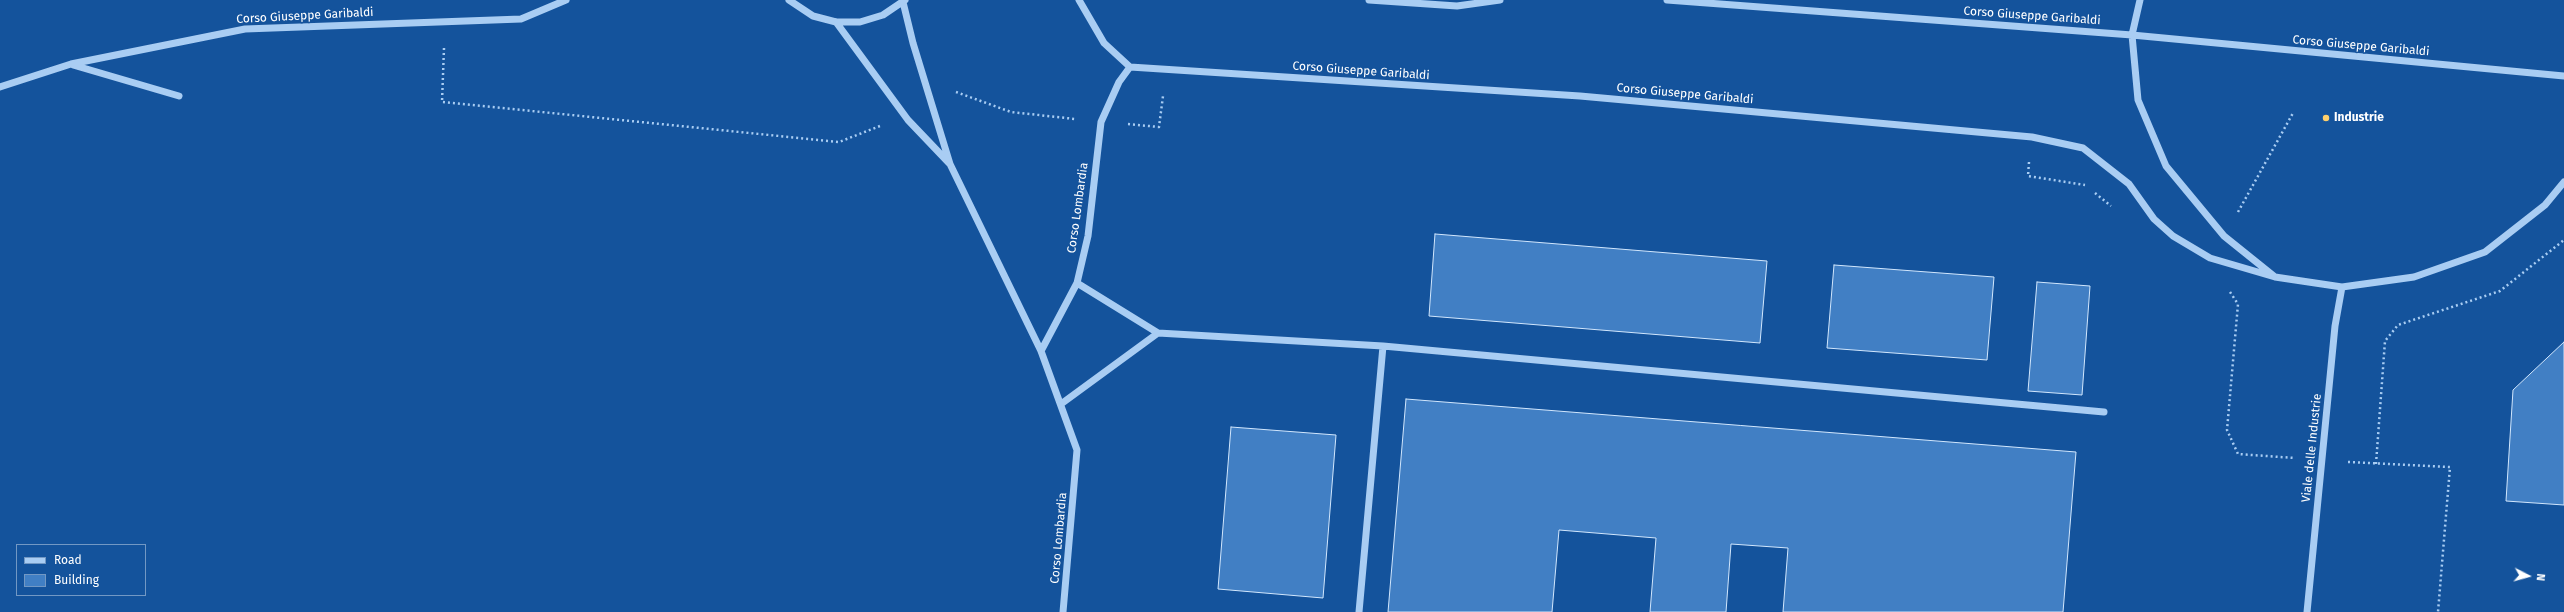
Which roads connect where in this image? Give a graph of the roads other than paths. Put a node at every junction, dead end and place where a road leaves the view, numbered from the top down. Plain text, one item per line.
1 (566, 0) edge
2 (789, 0) edge
3 (1079, 0) edge
4 (1369, 0) edge
5 (1500, 0) edge
6 (1668, 0) edge
7 (2140, 0) edge
8 (904, 1) edge
9 (836, 22) junction
10 (2132, 35) junction
11 (71, 64) junction
12 (1130, 67) junction
13 (2564, 76) edge
14 (0, 87) edge
15 (179, 96) dead end
16 (950, 164) junction
17 (2564, 182) edge
18 (2275, 277) junction
19 (1077, 283) junction
20 (2342, 287) junction
21 (1158, 333) junction
22 (1382, 346) junction
23 (1041, 351) junction
24 (1061, 404) junction
25 (2104, 412) dead end
26 (1063, 612) edge
27 (1359, 612) edge
28 (2307, 612) edge

1 - 11 street, Corso Giuseppe Garibaldi
2 - 9 street
3 - 12 street
4 - 5 street
6 - 10 street, Corso Giuseppe Garibaldi
7 - 10 street
8 - 9 street
8 - 16 street, Corso Lombardia
9 - 16 street, Corso Lombardia
10 - 13 street, Corso Giuseppe Garibaldi
10 - 18 street
11 - 14 street, Corso Giuseppe Garibaldi
11 - 15 street
12 - 18 street, Corso Giuseppe Garibaldi
12 - 19 street, Corso Lombardia
16 - 23 street, Corso Lombardia
17 - 20 street, Corso Giuseppe Garibaldi
18 - 20 street, Corso Giuseppe Garibaldi
19 - 21 street
19 - 23 street, Corso Lombardia
20 - 28 street, Viale delle Industrie
21 - 22 street
21 - 24 street
22 - 25 street
22 - 27 street
23 - 24 street, Corso Lombardia
24 - 26 street, Corso Lombardia

